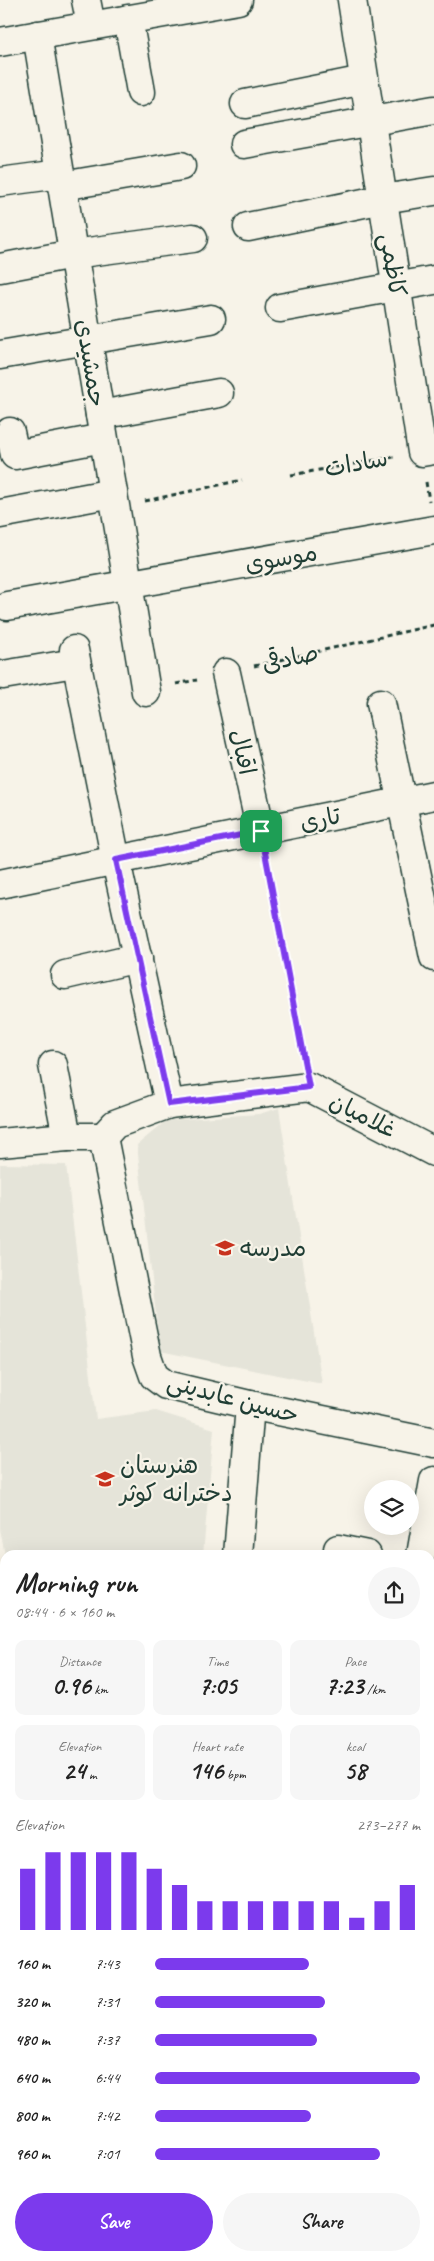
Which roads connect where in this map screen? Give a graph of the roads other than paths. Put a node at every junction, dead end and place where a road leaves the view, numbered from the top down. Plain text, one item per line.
1 (238, 0) edge
2 (352, 0) edge
3 (89, 13) edge
4 (128, 19) junction
5 (37, 35) junction
6 (0, 42) edge
7 (364, 80) junction
8 (140, 92) dead end
9 (245, 104) dead end
10 (434, 110) edge
11 (371, 122) junction
12 (244, 144) dead end
13 (181, 166) dead end
14 (61, 180) junction
15 (0, 182) edge
16 (434, 192) edge
17 (383, 199) junction
18 (248, 228) dead end
19 (192, 238) dead end
20 (73, 254) junction
21 (0, 268) edge
22 (434, 280) edge
23 (396, 288) junction
24 (280, 308) dead end
25 (211, 319) dead end
26 (88, 340) junction
27 (0, 355) edge
28 (219, 393) dead end
29 (102, 426) junction
30 (12, 443) dead end
31 (428, 451) edge
32 (114, 500) junction
33 (0, 514) edge
34 (434, 530) edge
35 (128, 585) junction
36 (7, 606) dead end
37 (226, 673) road end
38 (3, 675) dead end
39 (146, 692) road end
40 (381, 704) dead end
41 (434, 795) edge
42 (402, 802) junction
43 (261, 831) junction
44 (116, 860) junction
45 (0, 884) edge
46 (434, 957) edge
47 (138, 958) junction
48 (65, 975) dead end
49 (53, 1064) dead end
50 (169, 1104) junction
51 (67, 1137) junction
52 (103, 1137) junction
53 (0, 1143) edge
54 (434, 1152) edge
55 (250, 1405) junction
56 (434, 1443) edge
57 (434, 1481) edge
58 (338, 1549) dead end
59 (238, 1550) edge
60 (343, 1550) edge
61 (423, 1550) edge

1 - 4 street
2 - 7 street, کاظمی
3 - 4 street
3 - 5 street
4 - 8 street
5 - 6 street
5 - 14 street, جمشیدی
7 - 9 street
7 - 11 street, کاظمی
10 - 11 street
11 - 12 street
11 - 17 street, کاظمی
13 - 14 street
14 - 15 street
14 - 20 street, جمشیدی
16 - 17 street
17 - 18 street
17 - 23 street, کاظمی
19 - 20 street
20 - 21 street
20 - 26 street, جمشیدی
22 - 23 street
23 - 24 street
23 - 31 street, کاظمی
25 - 26 street
26 - 27 street
26 - 29 street, جمشیدی
28 - 29 street
29 - 30 street
29 - 32 street, جمشیدی
32 - 33 street
32 - 35 street, جمشیدی
34 - 35 street, موسوی
35 - 36 street, موسوی
35 - 39 street, جمشیدی
37 - 43 street, اقبال
38 - 44 street
40 - 42 street
41 - 42 street, تاری
42 - 43 street, تاری
42 - 46 street
43 - 44 street, تاری
44 - 45 street, تاری
44 - 47 street
47 - 48 street
47 - 50 street
49 - 51 street
50 - 52 street, غلامیان
50 - 54 street, غلامیان
51 - 52 street
51 - 53 street
52 - 55 street, حسین عابدینی
55 - 56 street, حسین عابدینی
55 - 59 street
57 - 61 street
58 - 60 street

